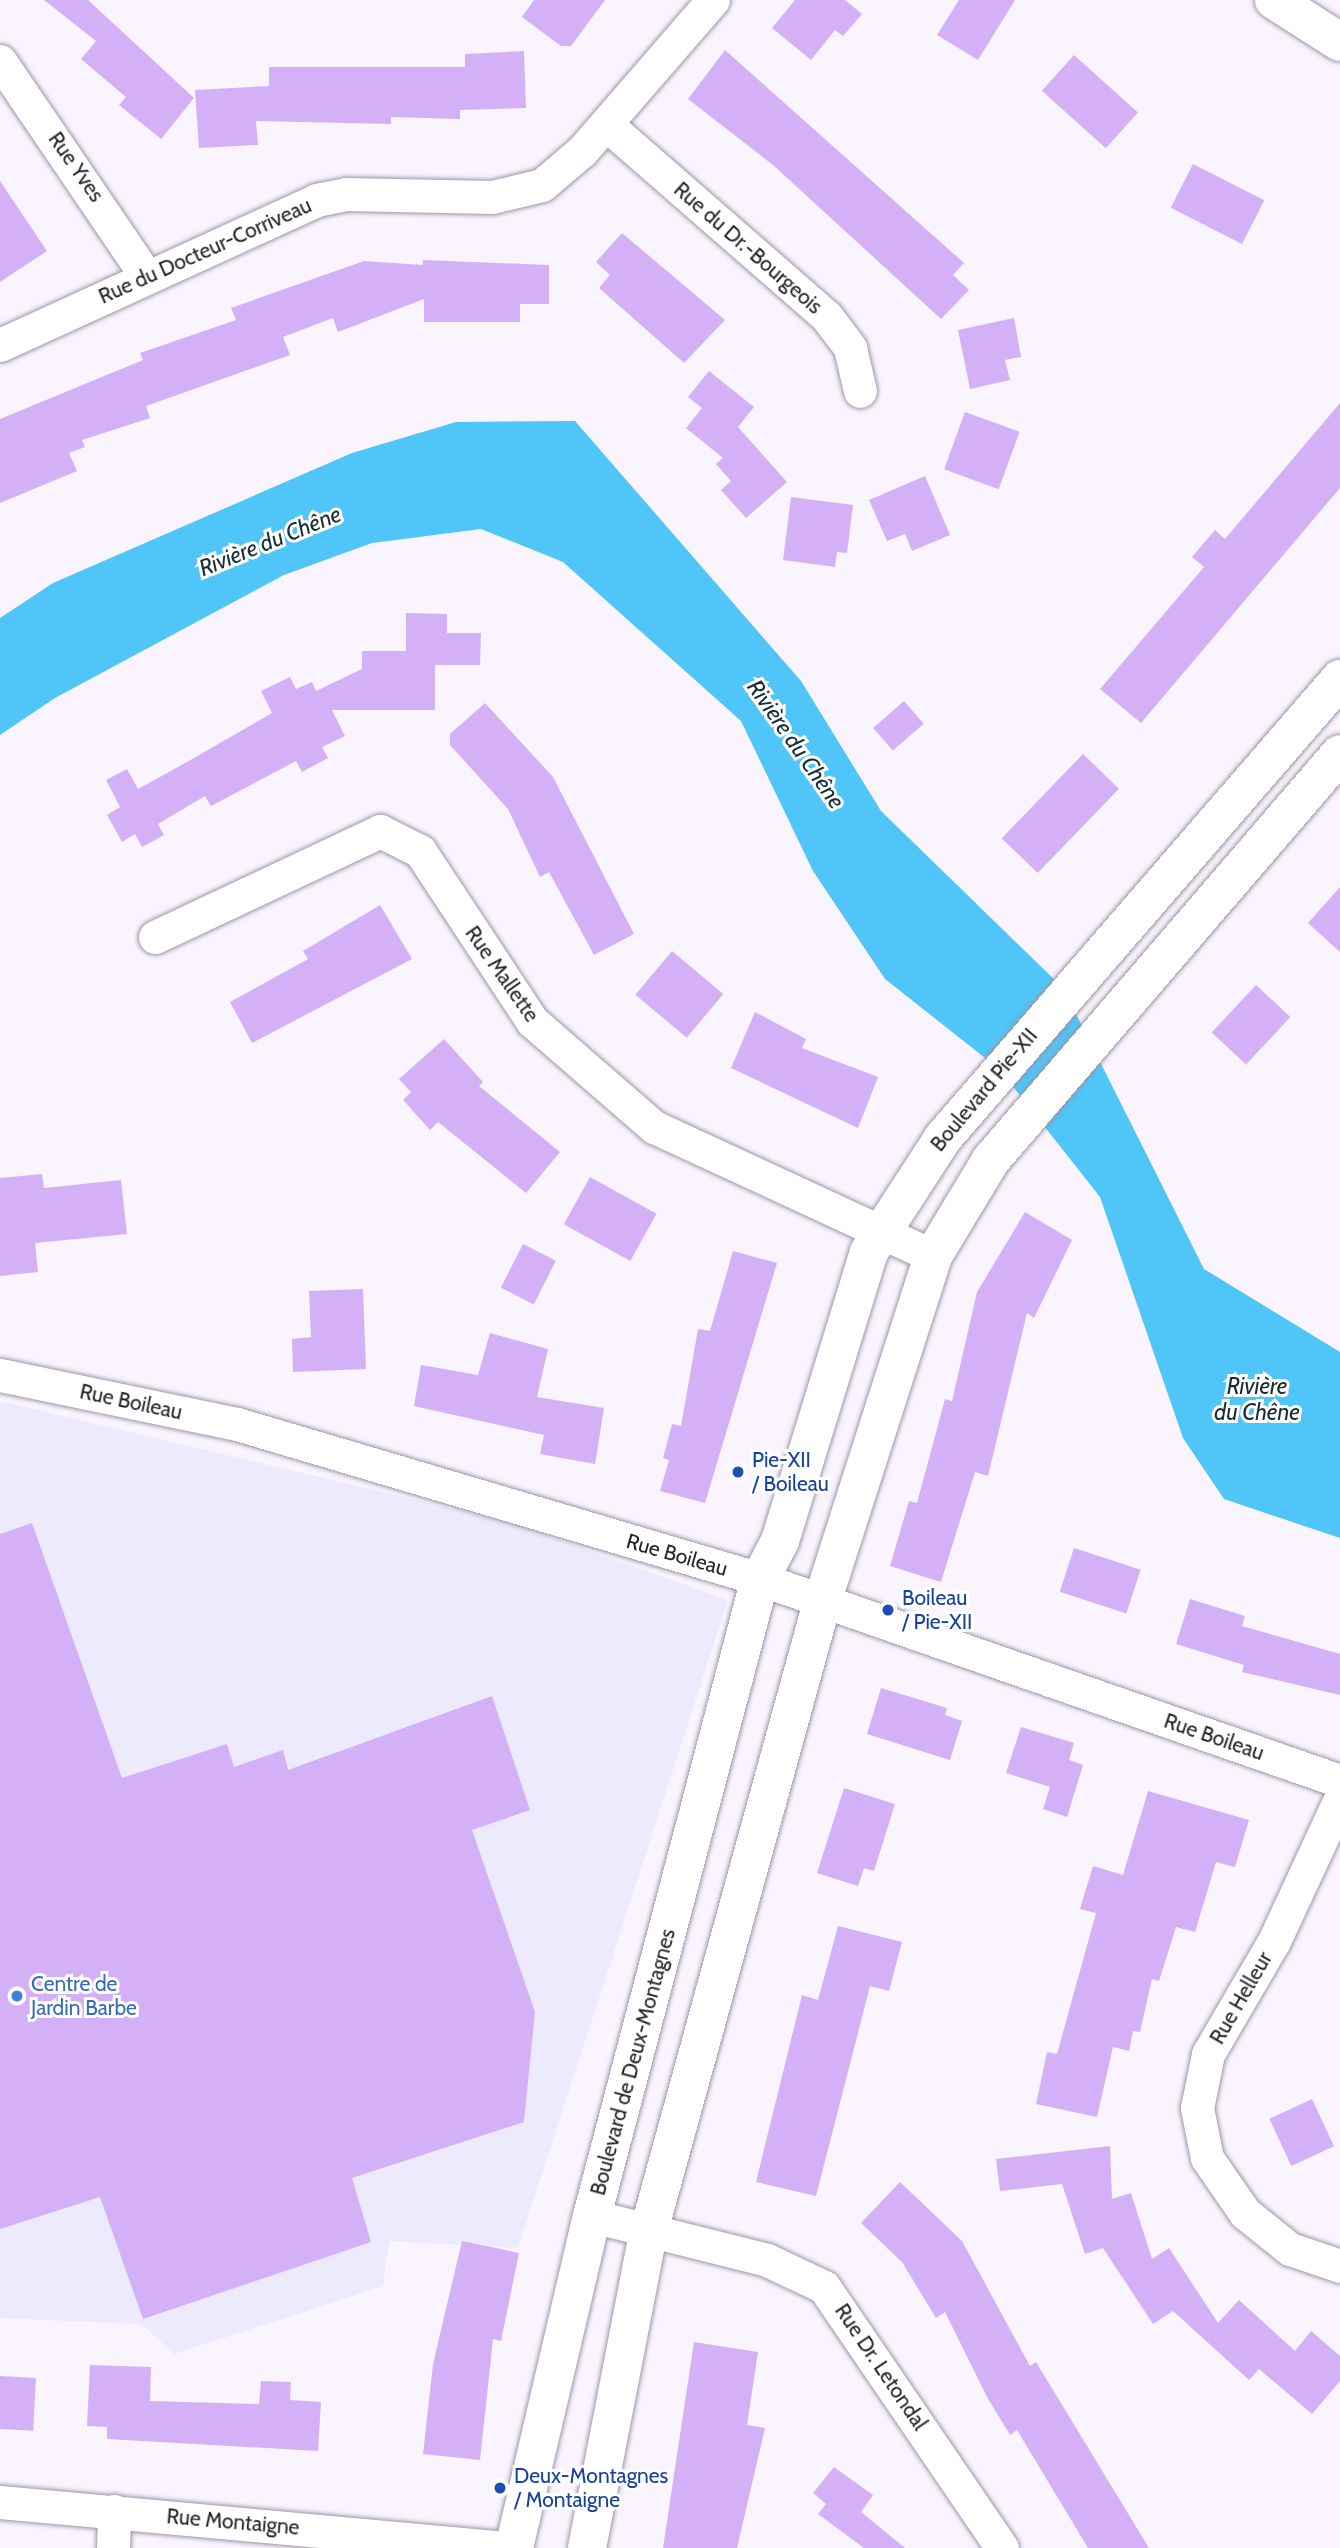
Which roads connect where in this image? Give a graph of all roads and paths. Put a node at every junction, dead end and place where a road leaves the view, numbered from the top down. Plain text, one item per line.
1 (713, 0) edge
2 (1294, 5) edge
3 (1340, 42) edge
4 (0, 61) edge
5 (606, 124) junction
6 (146, 276) junction
7 (0, 345) edge
8 (860, 391) dead end
9 (1340, 679) edge
10 (1340, 754) edge
11 (155, 937) dead end
12 (880, 1229) junction
13 (933, 1256) junction
14 (0, 1374) edge
15 (760, 1579) junction
16 (823, 1599) junction
17 (1340, 1782) edge
18 (1340, 1799) edge
19 (592, 2216) junction
20 (648, 2234) junction
21 (1340, 2266) edge
22 (0, 2502) edge
23 (114, 2511) junction
24 (113, 2548) edge
25 (507, 2548) edge
26 (514, 2548) edge
27 (587, 2548) edge
28 (1002, 2548) edge

1 - 5 street, Rue du Docteur-Corriveau
2 - 3 street
4 - 6 street, Rue Yves
5 - 6 street, Rue du Docteur-Corriveau
5 - 8 street, Rue du Dr.-Bourgeois
6 - 7 street, Rue du Docteur-Corriveau
9 - 12 street, Boulevard Pie-XII
10 - 13 street
11 - 12 street, Rue Mallette
12 - 13 street, Rue Mallette
12 - 15 street, Boulevard Pie-XII
13 - 16 street
14 - 15 street, Rue Boileau
15 - 16 street, Rue Boileau
15 - 19 street, Boulevard de Deux-Montagnes
16 - 17 street, Rue Boileau
16 - 20 street
18 - 21 street, Rue Helleur
19 - 20 street, Rue Dr. Letondal
19 - 26 street, Boulevard de Deux-Montagnes
20 - 27 street
20 - 28 street, Rue Dr. Letondal
22 - 23 street, Rue Montaigne
23 - 24 street
23 - 25 street, Rue Montaigne

